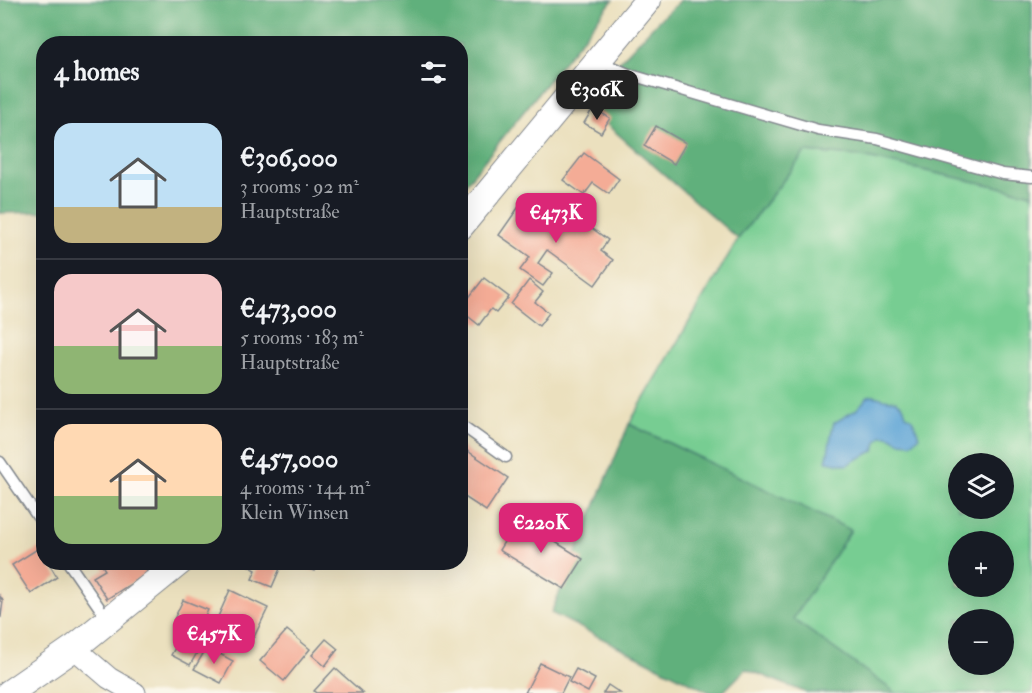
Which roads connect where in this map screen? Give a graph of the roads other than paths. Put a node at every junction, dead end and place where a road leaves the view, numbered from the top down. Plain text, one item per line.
1 (648, 0) edge
2 (598, 61) junction
3 (1032, 177) edge
4 (468, 216) edge
5 (468, 430) edge
6 (506, 457) dead end
7 (0, 462) edge
8 (36, 514) edge
9 (73, 570) edge
10 (170, 570) edge
11 (108, 621) junction
12 (74, 648) junction
13 (9, 693) edge
14 (135, 693) edge

1 - 2 street
2 - 3 lane
2 - 4 street
5 - 6 lane
7 - 8 lane
9 - 11 lane
10 - 11 street
11 - 12 street
12 - 13 street
12 - 14 street

